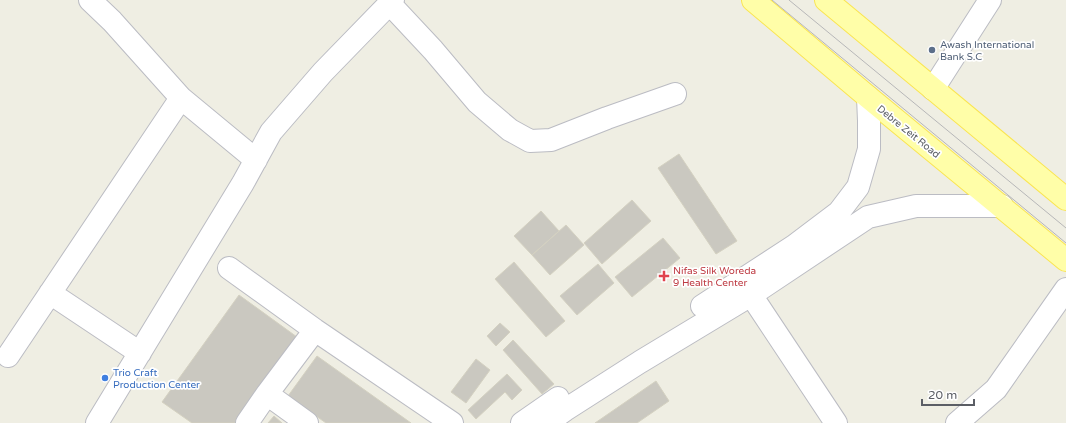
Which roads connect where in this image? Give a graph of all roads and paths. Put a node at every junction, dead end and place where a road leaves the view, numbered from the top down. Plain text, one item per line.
1 (90, 0) edge
2 (753, 0) edge
3 (826, 0) edge
4 (990, 0) edge
5 (392, 2) edge
6 (933, 89) junction
7 (675, 94) dead end
8 (868, 97) junction
9 (181, 98) junction
10 (256, 160) junction
11 (1066, 199) edge
12 (1002, 206) junction
13 (1066, 260) edge
14 (230, 268) dead end
15 (1066, 289) edge
16 (50, 293) junction
17 (751, 294) junction
18 (724, 302) junction
19 (316, 330) junction
20 (140, 353) junction
21 (2, 358) edge
22 (267, 394) junction
23 (97, 423) edge
24 (247, 423) edge
25 (307, 423) edge
26 (452, 423) edge
27 (522, 423) edge
28 (547, 423) edge
29 (836, 423) edge
30 (957, 423) edge

1 - 9 street
2 - 8 main road, Debre Zeit Road
3 - 6 main road
4 - 6 street
5 - 7 street
5 - 10 street
6 - 11 main road
8 - 12 main road, Debre Zeit Road
8 - 18 street
9 - 10 street
9 - 16 street
10 - 20 street
12 - 13 main road, Debre Zeit Road
12 - 17 street
14 - 19 street
15 - 30 street
16 - 20 street
16 - 21 street
17 - 18 street
17 - 29 street
18 - 27 street
18 - 28 street
19 - 22 street
19 - 26 street
20 - 23 street
22 - 24 street
22 - 25 street

